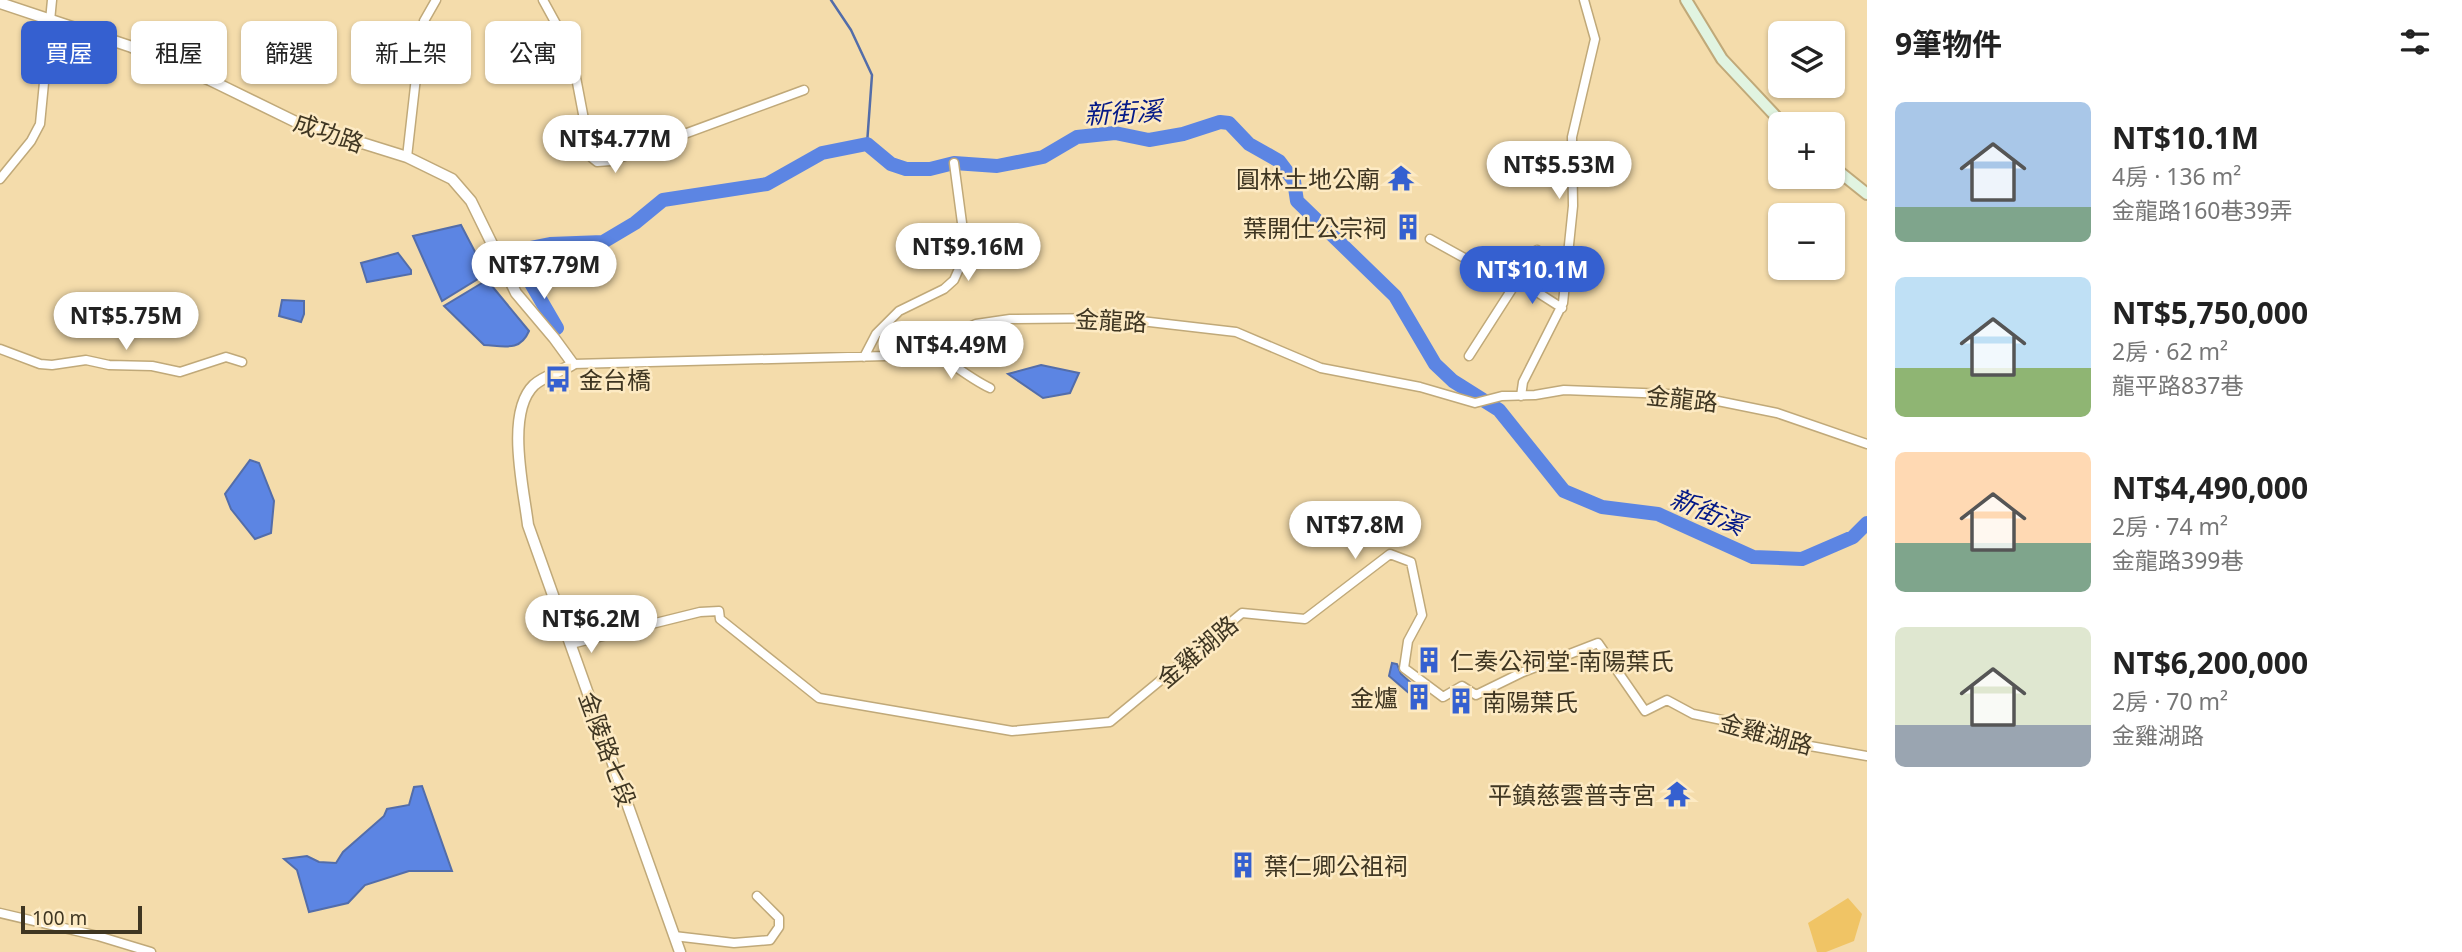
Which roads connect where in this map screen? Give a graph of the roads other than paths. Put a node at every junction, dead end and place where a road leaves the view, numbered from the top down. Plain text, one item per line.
1 (52, 0) edge
2 (436, 0) edge
3 (543, 0) edge
4 (1584, 0) edge
5 (1686, 0) edge
6 (0, 3) edge
7 (50, 21) joint
8 (117, 42) edge
9 (44, 84) edge
10 (804, 90) dead end
11 (1772, 112) edge
12 (407, 157) junction
13 (954, 163) dead end
14 (1845, 176) edge
15 (0, 179) edge
16 (1867, 194) edge
17 (1430, 239) dead end
18 (1536, 250) dead end
19 (1516, 283) junction
20 (1562, 308) junction
21 (926, 346) junction
22 (0, 349) edge
23 (1469, 356) dead end
24 (864, 357) junction
25 (242, 362) dead end
26 (573, 364) junction
27 (990, 388) dead end
28 (1521, 396) junction
29 (1867, 444) edge
30 (571, 644) junction
31 (1867, 756) edge
32 (757, 896) dead end
33 (0, 914) edge
34 (674, 936) junction
35 (151, 952) edge
36 (680, 952) edge

1 - 7 street
2 - 12 street
3 - 10 street
4 - 20 street
5 - 11 main road
6 - 7 street, 成功路
8 - 12 street, 成功路
9 - 15 street
12 - 26 street, 成功路
13 - 24 street
14 - 16 main road
17 - 19 street
18 - 19 street
19 - 20 street
19 - 23 street
20 - 28 street
21 - 24 street, 金龍路
21 - 27 street
21 - 28 street, 金龍路
22 - 25 street
24 - 26 street, 金龍路
26 - 30 street, 金陵路七段
28 - 29 street, 金龍路
30 - 31 street, 金雞湖路
30 - 34 street, 金陵路七段
32 - 34 street
33 - 35 street
34 - 36 street, 金陵路七段

